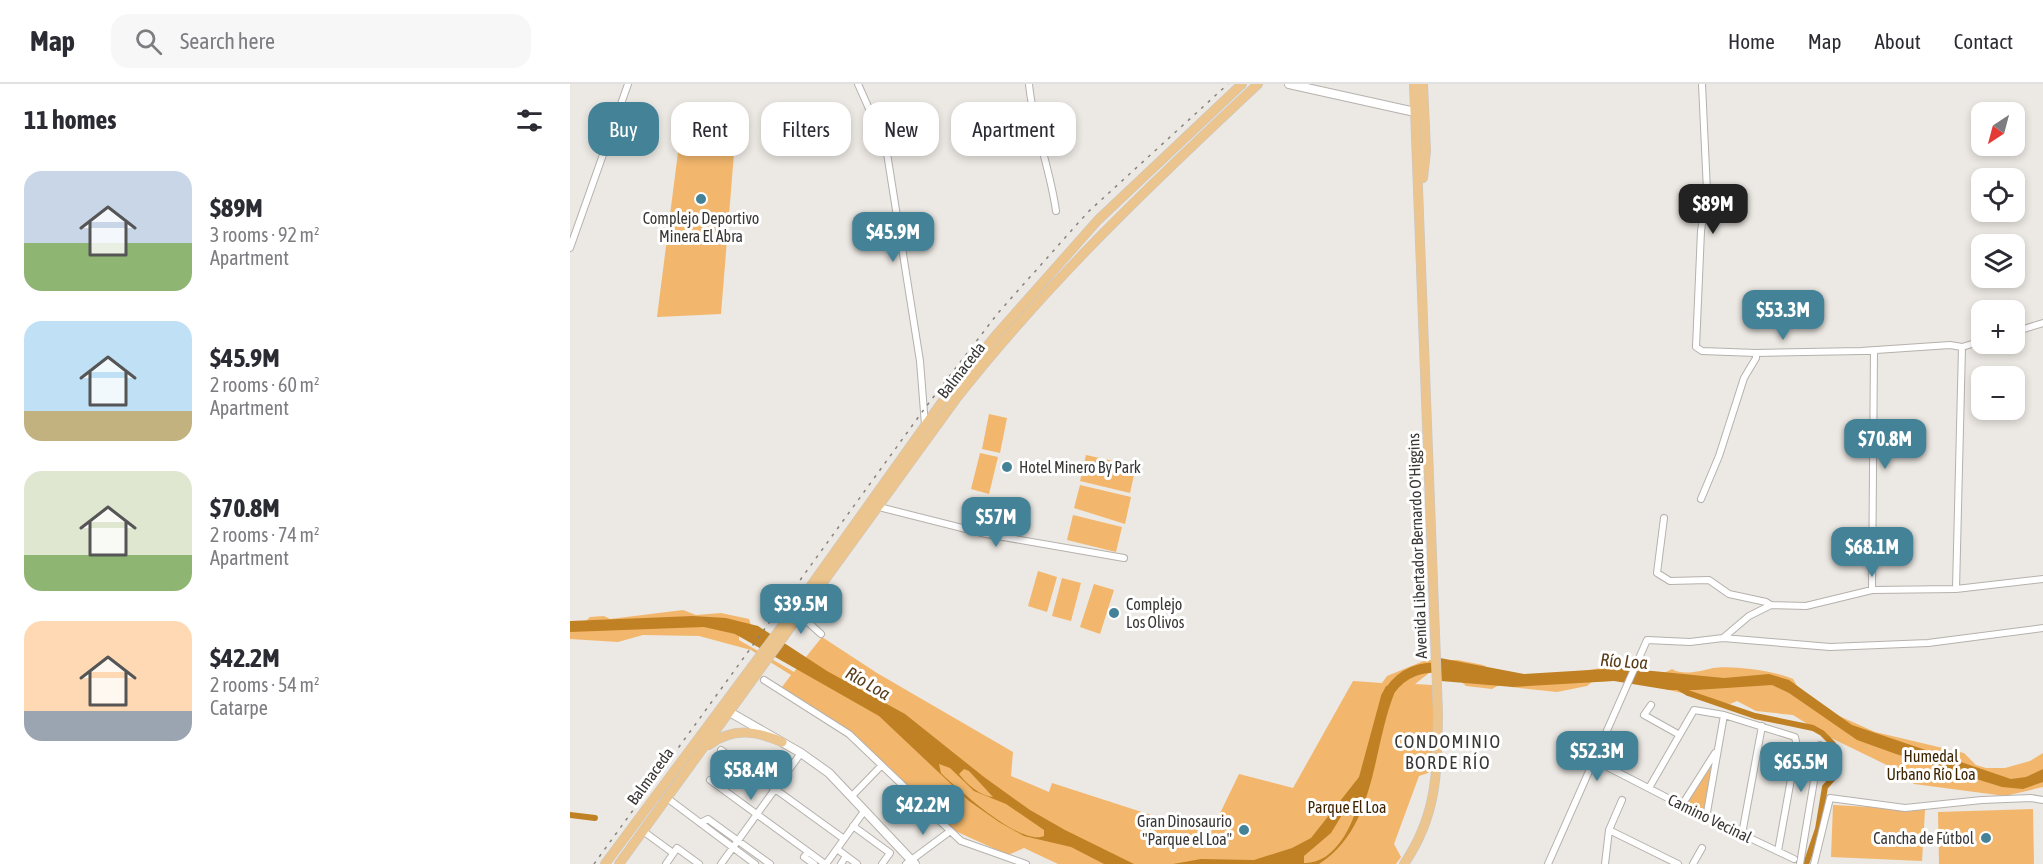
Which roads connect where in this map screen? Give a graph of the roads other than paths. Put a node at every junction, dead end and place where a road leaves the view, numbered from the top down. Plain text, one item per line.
1 (628, 84) edge
2 (858, 84) edge
3 (1029, 84) edge
4 (1242, 84) edge
5 (1258, 84) edge
6 (1288, 84) edge
7 (1414, 84) edge
8 (1423, 84) edge
9 (1702, 84) edge
10 (1416, 112) junction
11 (1056, 211) dead end
12 (1420, 220) junction
13 (570, 248) edge
14 (2043, 323) edge
15 (2025, 329) edge
16 (1971, 344) edge
17 (1962, 347) junction
18 (1874, 351) junction
19 (1756, 353) junction
20 (924, 398) junction
21 (942, 402) junction
22 (929, 428) junction
23 (1701, 499) dead end
24 (879, 507) junction
25 (1664, 518) dead end
26 (1124, 558) dead end
27 (2043, 579) edge
28 (1956, 589) junction
29 (1872, 590) junction
30 (1770, 605) junction
31 (800, 615) junction
32 (2043, 628) edge
33 (783, 631) junction
34 (821, 634) dead end
35 (1723, 639) junction
36 (758, 665) junction
37 (764, 680) dead end
38 (1651, 705) dead end
39 (720, 707) junction
40 (729, 711) junction
41 (1724, 715) junction
42 (1762, 726) junction
43 (1678, 734) junction
44 (782, 742) junction
45 (1820, 745) dead end
46 (1717, 749) junction
47 (722, 750) dead end
48 (700, 752) junction
49 (801, 753) junction
50 (1594, 760) junction
51 (881, 766) junction
52 (710, 780) dead end
53 (1649, 788) junction
54 (775, 789) junction
55 (852, 796) junction
56 (667, 798) junction
57 (1622, 800) dead end
58 (2043, 800) edge
59 (1682, 805) junction
60 (865, 810) junction
61 (757, 814) junction
62 (1706, 818) junction
63 (700, 823) junction
64 (853, 826) junction
65 (1609, 830) junction
66 (643, 831) junction
67 (949, 832) junction
68 (1742, 834) junction
69 (844, 839) junction
70 (738, 840) junction
71 (733, 848) junction
72 (1702, 848) dead end
73 (837, 849) junction
74 (675, 851) junction
75 (1779, 851) junction
76 (808, 852) junction
77 (846, 856) junction
78 (1794, 859) dead end
79 (911, 863) edge
80 (605, 864) edge
81 (619, 864) edge
82 (666, 864) edge
83 (699, 864) edge
84 (721, 864) edge
85 (755, 864) edge
86 (770, 864) edge
87 (814, 864) edge
88 (825, 864) edge
89 (841, 864) edge
90 (857, 864) edge
91 (882, 864) edge
92 (1026, 864) edge
93 (1404, 864) edge
94 (1548, 864) edge
95 (1605, 864) edge
96 (1678, 864) edge
97 (1693, 864) edge
98 (1801, 864) edge
99 (1814, 864) edge

1 - 13 street
2 - 20 street
3 - 11 street
4 - 21 main road, Balmaceda
5 - 22 main road, Balmaceda
6 - 10 main road
7 - 10 main road, Avenida Libertador Bernardo O'Higgins
8 - 12 main road, Avenida Libertador Bernardo O'Higgins
9 - 19 street
10 - 12 main road, Avenida Libertador Bernardo O'Higgins
12 - 93 main road, Avenida Libertador Bernardo O'Higgins
14 - 15 street
16 - 17 street
17 - 18 street
17 - 28 street
18 - 19 street
18 - 29 street
19 - 23 street
20 - 21 street
20 - 22 street
21 - 22 main road, Balmaceda
22 - 24 main road, Balmaceda
22 - 33 main road, Balmaceda
24 - 26 street
24 - 31 main road, Balmaceda
25 - 30 street
27 - 28 street
28 - 29 street
29 - 30 street
30 - 35 street
31 - 33 main road, Balmaceda
31 - 34 street
32 - 35 street
33 - 36 main road, Balmaceda
35 - 50 street
36 - 39 main road, Balmaceda
36 - 40 main road, Balmaceda
37 - 51 street
38 - 43 street
39 - 40 main road
39 - 80 main road, Balmaceda
40 - 44 main road
40 - 48 main road, Balmaceda
41 - 42 street
41 - 43 street
41 - 46 street
42 - 68 street
42 - 75 street
43 - 53 street
44 - 48 main road
44 - 49 main road
45 - 98 street
46 - 59 street
46 - 62 street
47 - 54 street
48 - 56 main road, Balmaceda
49 - 54 street
49 - 55 main road
50 - 53 street, Camino Vecinal
50 - 94 street
51 - 55 street
51 - 67 street
52 - 61 street
53 - 59 street, Camino Vecinal
54 - 61 street
54 - 69 street
55 - 60 main road
56 - 63 street
56 - 66 main road, Balmaceda
57 - 65 street
58 - 99 street
59 - 62 street, Camino Vecinal
60 - 64 street
60 - 79 main road
61 - 70 street
61 - 76 street
62 - 68 street, Camino Vecinal
63 - 70 street
63 - 71 street
64 - 69 street
64 - 91 street
65 - 95 street
65 - 96 street
66 - 74 street
66 - 81 main road, Balmaceda
67 - 79 street
67 - 92 street
68 - 75 street, Camino Vecinal
69 - 73 street
70 - 71 street
70 - 86 street
71 - 84 street
71 - 85 street
72 - 97 street
73 - 77 street
73 - 88 street
74 - 82 street
74 - 83 street
75 - 78 street, Camino Vecinal
76 - 87 street
76 - 88 street
77 - 89 street
77 - 90 street

